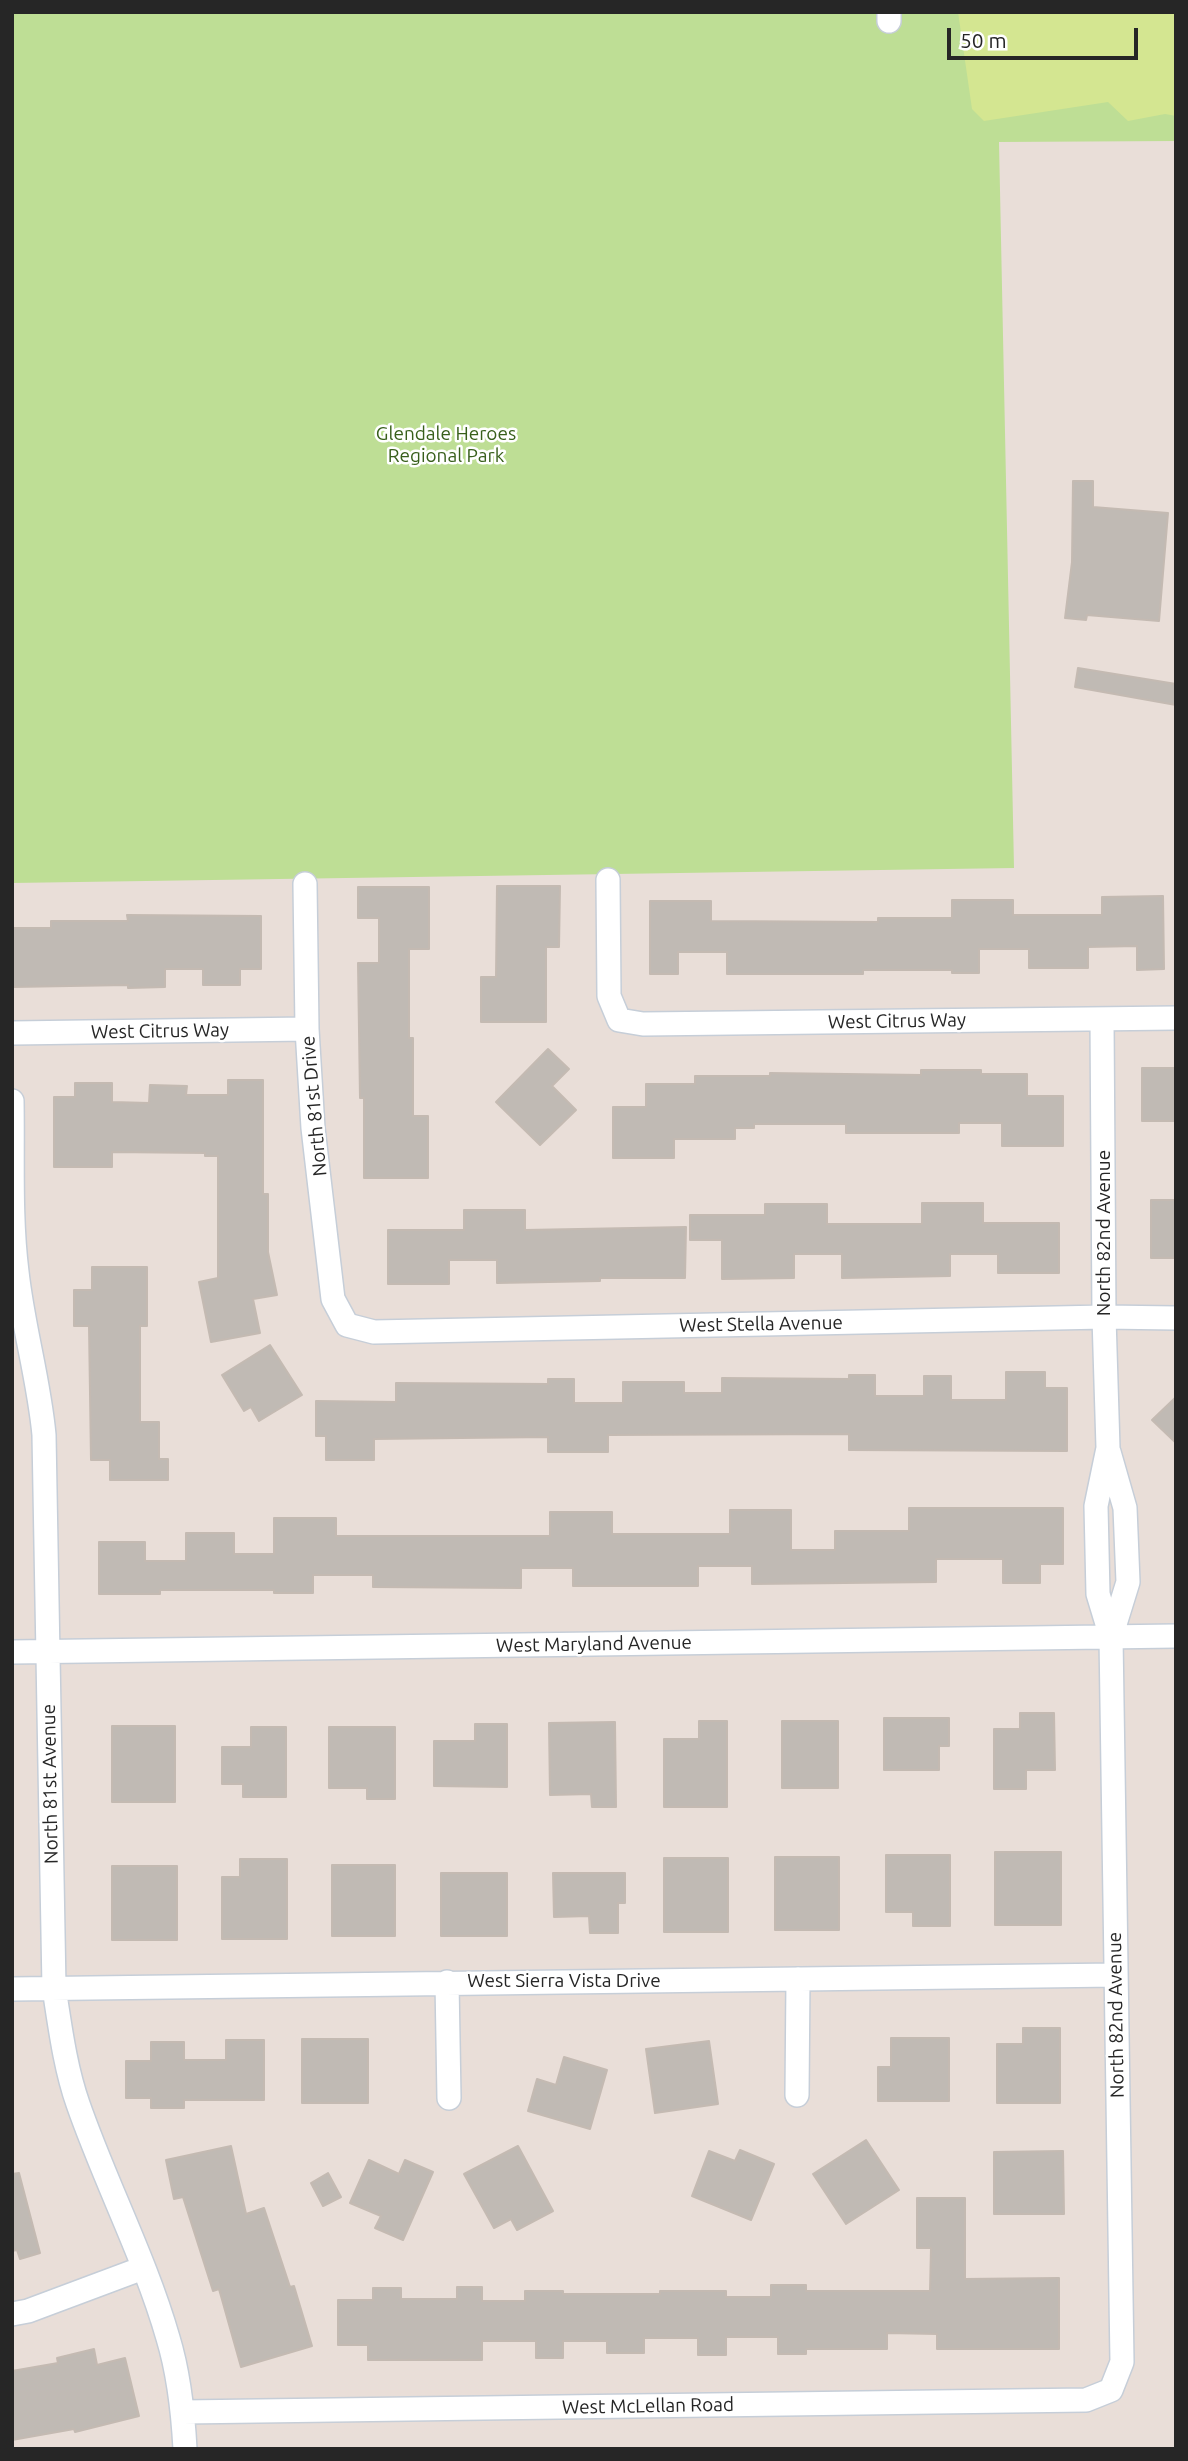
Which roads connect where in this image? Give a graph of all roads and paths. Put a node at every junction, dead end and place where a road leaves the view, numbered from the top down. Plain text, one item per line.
1 (608, 880) dead end
2 (305, 884) dead end
3 (1176, 1018) edge
4 (1102, 1019) junction
5 (307, 1028) junction
6 (12, 1033) edge
7 (12, 1101) edge
8 (1104, 1317) junction
9 (1176, 1318) edge
10 (347, 1325) joint
11 (19, 1335) edge
12 (1176, 1636) edge
13 (1111, 1637) junction
14 (12, 1652) edge
15 (48, 1652) junction
16 (1116, 1975) junction
17 (798, 1979) junction
18 (447, 1982) junction
19 (54, 1988) junction
20 (12, 1989) edge
21 (797, 2095) dead end
22 (449, 2098) dead end
23 (143, 2268) junction
24 (12, 2314) edge
25 (1111, 2390) joint
26 (183, 2412) junction
27 (185, 2449) edge

1 - 4 street, West Citrus Way
2 - 5 street, North 81st Drive
3 - 4 street, West Citrus Way
4 - 8 street, North 82nd Avenue
5 - 6 street, West Citrus Way
5 - 10 street, North 81st Drive
7 - 11 street, North 81st Avenue
8 - 9 street, West Stella Avenue
8 - 10 street, West Stella Avenue
8 - 13 street, North 82nd Avenue
11 - 15 street, North 81st Avenue
12 - 13 street, West Maryland Avenue
13 - 15 street, West Maryland Avenue
13 - 16 street, North 82nd Avenue
14 - 15 street, West Maryland Avenue
15 - 19 street, North 81st Avenue
16 - 17 street, West Sierra Vista Drive
16 - 25 street, North 82nd Avenue
17 - 18 street, West Sierra Vista Drive
17 - 21 street
18 - 19 street, West Sierra Vista Drive
18 - 22 street
19 - 20 street, West Sierra Vista Drive
19 - 23 street, North 81st Avenue
23 - 24 street
23 - 26 street, North 81st Avenue
25 - 26 street, West McLellan Road
26 - 27 street, North 81st Avenue

